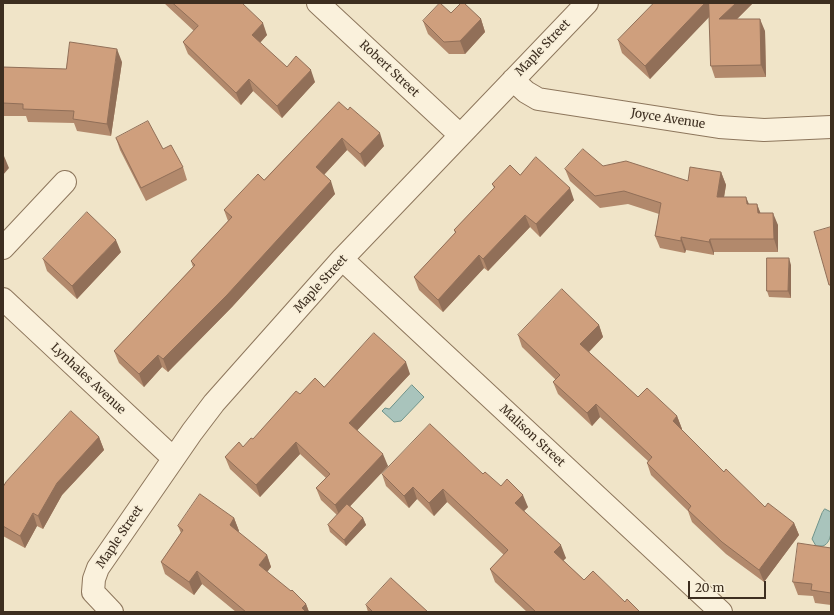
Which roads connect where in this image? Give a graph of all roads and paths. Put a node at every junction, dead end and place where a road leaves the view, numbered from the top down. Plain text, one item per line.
1 (318, 3) edge
2 (587, 3) edge
3 (513, 80) junction
4 (831, 127) edge
5 (460, 135) junction
6 (65, 182) dead end
7 (3, 248) edge
8 (342, 259) junction
9 (3, 299) edge
10 (173, 458) junction
11 (112, 612) edge
12 (722, 612) edge

1 - 5 street, Robert Street
2 - 3 street, Maple Street
3 - 4 street, Joyce Avenue
3 - 5 street, Maple Street
5 - 8 street, Maple Street
6 - 7 street
8 - 10 street, Maple Street
8 - 12 street, Malison Street
9 - 10 street, Lynhales Avenue
10 - 11 street, Maple Street

